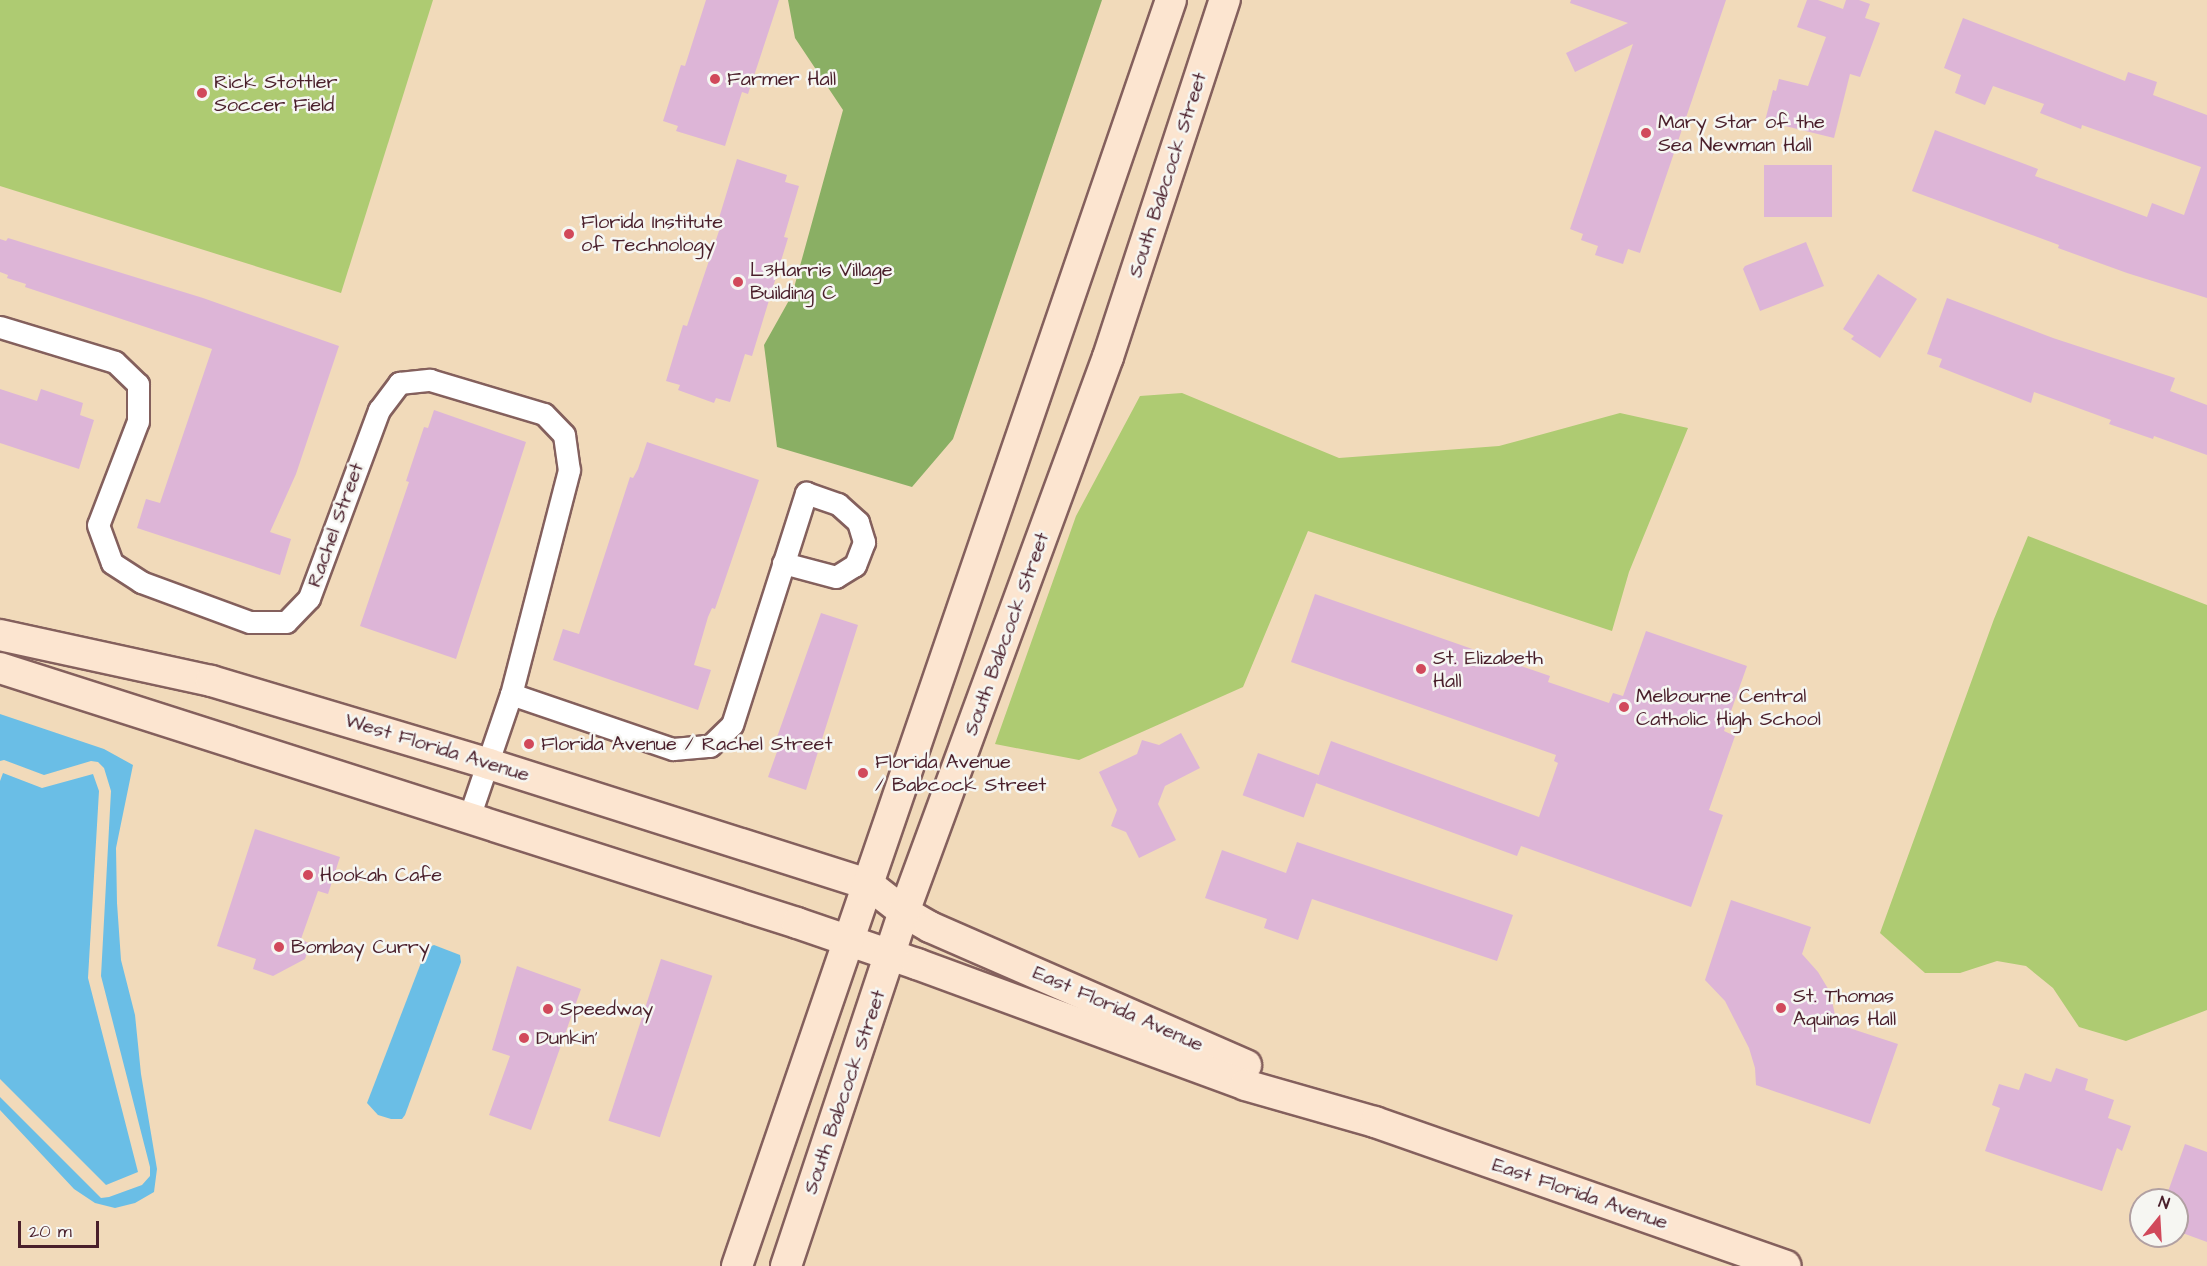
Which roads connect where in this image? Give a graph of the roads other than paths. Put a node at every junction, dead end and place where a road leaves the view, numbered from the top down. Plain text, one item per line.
1 (1171, 0) edge
2 (1225, 0) edge
3 (0, 327) edge
4 (783, 563) dead end
5 (0, 635) edge
6 (0, 668) edge
7 (511, 694) junction
8 (489, 764) junction
9 (468, 820) junction
10 (867, 884) junction
11 (904, 912) junction
12 (849, 942) junction
13 (890, 955) junction
14 (1375, 1122) junction
15 (737, 1266) edge
16 (786, 1266) edge
17 (1786, 1266) edge

1 - 10 street
2 - 11 street, South Babcock Street
3 - 7 street, Rachel Street
4 - 7 street
5 - 8 street, West Florida Avenue
6 - 9 street
7 - 8 street, Rachel Street
8 - 9 street, Rachel Street
8 - 10 street, West Florida Avenue
9 - 12 street
10 - 11 street, East Florida Avenue
10 - 12 street
11 - 13 street, South Babcock Street
11 - 14 street, East Florida Avenue
12 - 13 street, East Florida Avenue
12 - 15 street
13 - 14 street, East Florida Avenue
13 - 16 street, South Babcock Street
14 - 17 street, East Florida Avenue

